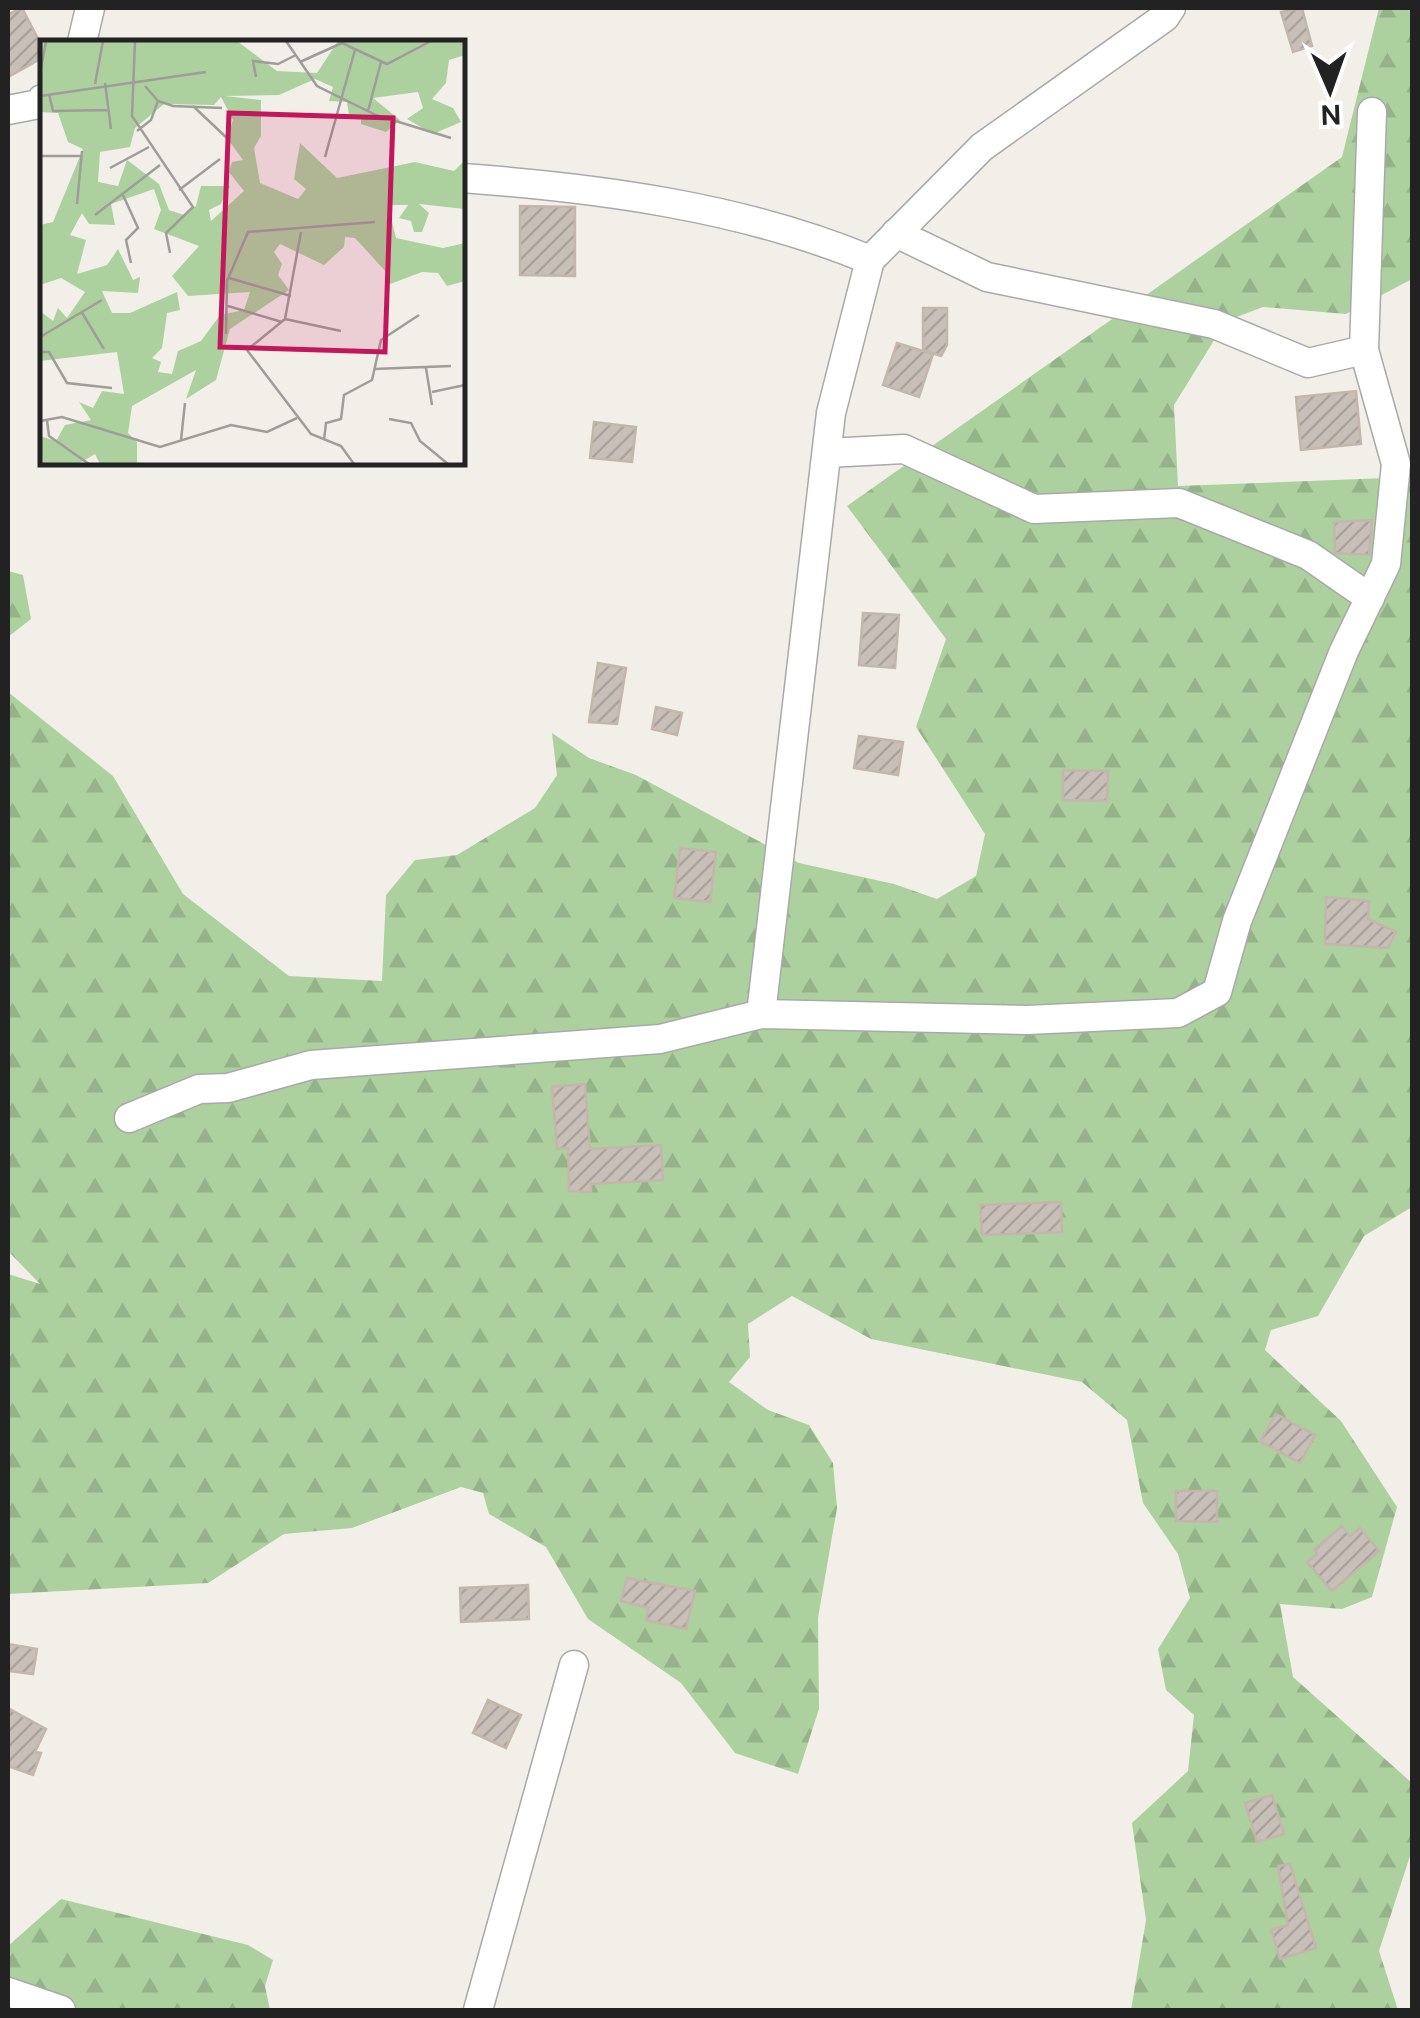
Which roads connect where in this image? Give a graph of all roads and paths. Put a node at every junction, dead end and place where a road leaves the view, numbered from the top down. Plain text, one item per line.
1 (90, 8) edge
2 (1171, 8) edge
3 (82, 40) edge
4 (40, 102) edge
5 (8, 110) edge
6 (1372, 112) dead end
7 (465, 178) edge
8 (896, 233) junction
9 (870, 260) junction
10 (1364, 350) junction
11 (827, 453) junction
12 (1370, 598) junction
13 (761, 1014) junction
14 (129, 1118) dead end
15 (574, 1665) dead end
16 (8, 1992) edge
17 (60, 2010) edge
18 (478, 2010) edge

1 - 3 street
2 - 8 street
4 - 5 street
6 - 10 street
7 - 9 street
8 - 9 street
8 - 10 street
9 - 11 street
10 - 12 street
11 - 12 street
11 - 13 street
12 - 13 street
13 - 14 street
15 - 18 street
16 - 17 street

